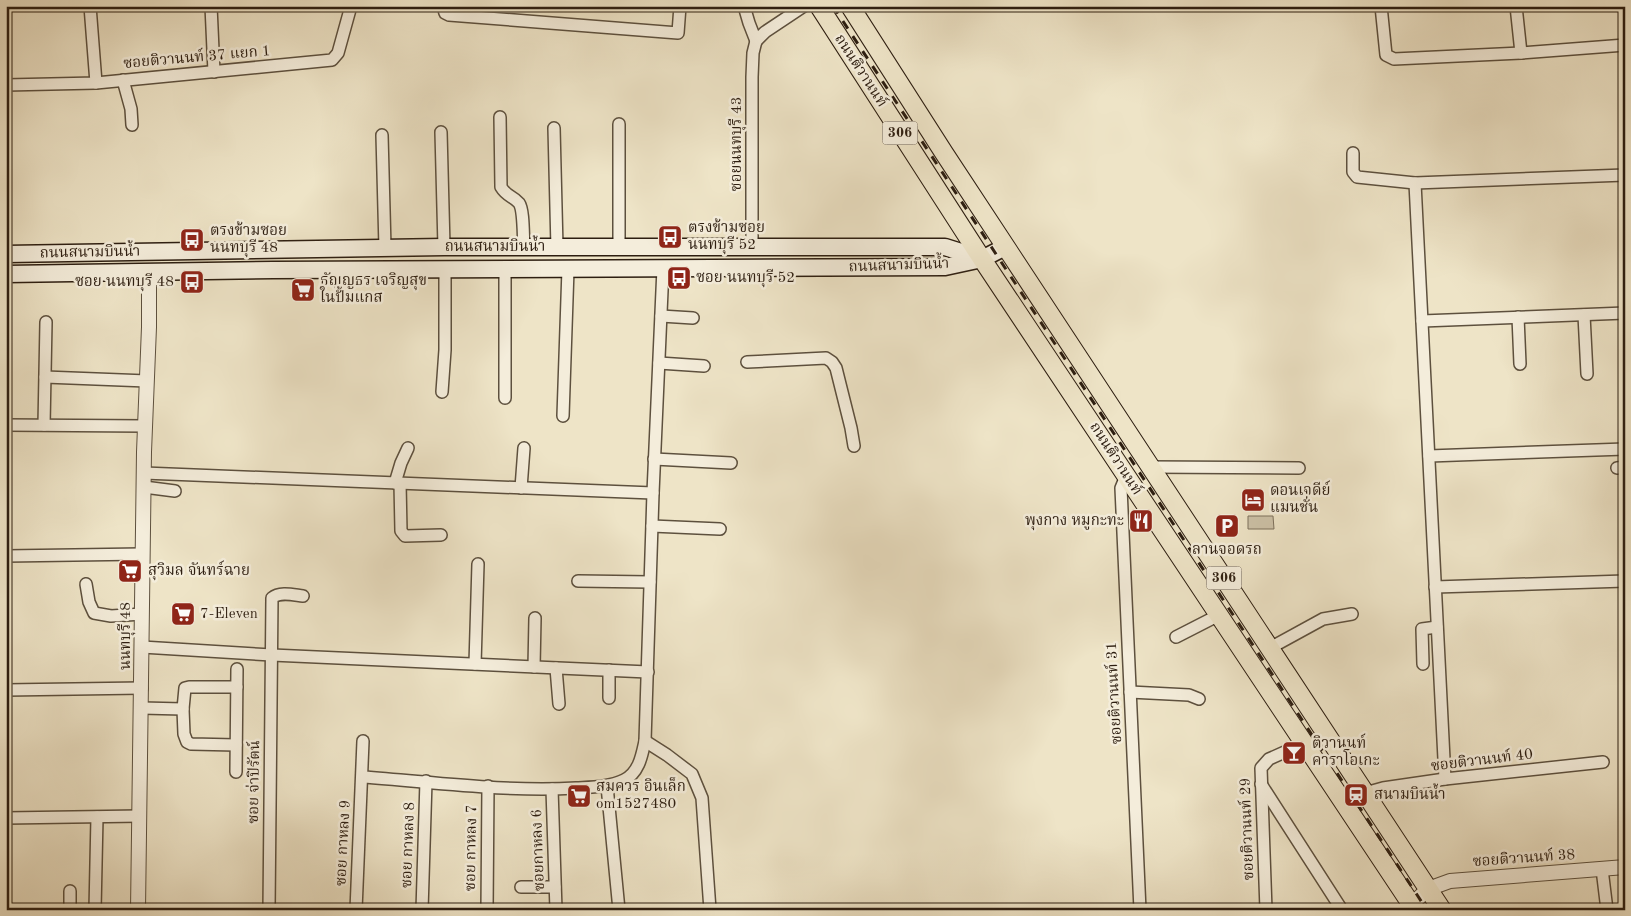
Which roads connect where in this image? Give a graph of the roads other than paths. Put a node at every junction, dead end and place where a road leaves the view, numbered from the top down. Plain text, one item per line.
1 (90, 6) edge
2 (210, 6) edge
3 (350, 6) edge
4 (443, 6) edge
5 (680, 6) edge
6 (744, 6) edge
7 (804, 6) edge
8 (818, 6) edge
9 (850, 6) edge
10 (1381, 6) edge
11 (1516, 6) edge
12 (756, 40) junction
13 (1625, 45) edge
14 (1521, 53) junction
15 (214, 72) junction
16 (123, 80) junction
17 (96, 83) junction
18 (6, 85) edge
19 (500, 117) dead end
20 (132, 124) dead end
21 (619, 124) dead end
22 (554, 128) dead end
23 (441, 132) dead end
24 (382, 135) dead end
25 (1354, 153) dead end
26 (1625, 175) edge
27 (1415, 184) junction
28 (444, 247) junction
29 (524, 247) junction
30 (620, 247) junction
31 (1005, 247) junction
32 (386, 248) junction
33 (557, 248) junction
34 (752, 248) junction
35 (150, 252) junction
36 (6, 254) edge
37 (982, 259) junction
38 (663, 268) junction
39 (445, 269) junction
40 (505, 269) junction
41 (568, 269) junction
42 (149, 271) junction
43 (6, 274) edge
44 (1625, 313) edge
45 (1584, 315) junction
46 (661, 316) junction
47 (1518, 317) junction
48 (693, 318) dead end
49 (1422, 321) junction
50 (46, 322) dead end
51 (747, 362) dead end
52 (658, 364) junction
53 (1520, 364) dead end
54 (704, 366) dead end
55 (1587, 374) dead end
56 (45, 377) junction
57 (147, 381) junction
58 (442, 392) dead end
59 (505, 398) dead end
60 (563, 416) dead end
61 (6, 425) edge
62 (44, 425) junction
63 (145, 426) junction
64 (854, 446) dead end
65 (408, 448) dead end
66 (524, 448) dead end
67 (1625, 449) edge
68 (1429, 456) junction
69 (654, 459) junction
70 (732, 463) dead end
71 (1150, 467) junction
72 (1299, 468) dead end
73 (144, 473) junction
74 (1126, 476) junction
75 (397, 483) junction
76 (144, 487) junction
77 (521, 488) junction
78 (175, 491) dead end
79 (653, 494) junction
80 (652, 526) junction
81 (720, 529) dead end
82 (441, 535) dead end
83 (142, 554) junction
84 (6, 556) edge
85 (478, 564) dead end
86 (578, 581) dead end
87 (1625, 581) edge
88 (650, 582) junction
89 (86, 584) dead end
90 (1435, 587) junction
91 (304, 596) dead end
92 (142, 614) junction
93 (1352, 614) dead end
94 (1219, 615) junction
95 (535, 618) dead end
96 (1437, 627) junction
97 (1176, 637) dead end
98 (142, 646) junction
99 (1270, 648) junction
100 (272, 655) junction
101 (474, 664) junction
102 (1423, 664) dead end
103 (534, 667) junction
104 (556, 668) junction
105 (237, 669) dead end
106 (609, 670) junction
107 (648, 672) junction
108 (237, 687) junction
109 (142, 688) junction
110 (6, 690) edge
111 (1130, 692) junction
112 (609, 698) dead end
113 (1199, 699) dead end
114 (559, 704) dead end
115 (142, 708) junction
116 (183, 709) junction
117 (363, 741) dead end
118 (645, 741) junction
119 (1305, 744) junction
120 (236, 745) junction
121 (1603, 762) dead end
122 (236, 772) dead end
123 (363, 777) junction
124 (1445, 779) junction
125 (426, 781) junction
126 (1260, 783) junction
127 (488, 786) junction
128 (607, 786) junction
129 (552, 789) junction
130 (1365, 793) junction
131 (140, 816) junction
132 (97, 817) junction
133 (6, 818) edge
134 (1625, 867) edge
135 (1602, 869) junction
136 (520, 887) dead end
137 (555, 887) junction
138 (1428, 889) junction
139 (70, 891) dead end
140 (1413, 907) edge
141 (70, 910) edge
142 (95, 910) edge
143 (138, 910) edge
144 (269, 910) edge
145 (356, 910) edge
146 (422, 910) edge
147 (487, 910) edge
148 (556, 910) edge
149 (618, 910) edge
150 (710, 910) edge
151 (1140, 910) edge
152 (1266, 910) edge
153 (1342, 910) edge
154 (1442, 910) edge
155 (1607, 910) edge

1 - 17 street
2 - 15 street
3 - 15 street, ซอยติวานนท์ 37 แยก 1
4 - 5 street
6 - 12 street
7 - 12 street
8 - 37 main road, ถนนติวานนท์ / 306
9 - 31 main road, ถนนติวานนท์ / 306
10 - 14 street
11 - 14 street
12 - 34 street, ซอยนนทบุรี 43
13 - 14 street
15 - 16 street, ซอยติวานนท์ 37 แยก 1
16 - 17 street, ซอยติวานนท์ 37 แยก 1
16 - 20 street
17 - 18 street, ซอยติวานนท์ 37 แยก 1
19 - 29 street
21 - 30 street
22 - 33 street
23 - 28 street
24 - 32 street
25 - 27 street
26 - 27 street
27 - 49 street
28 - 29 main road, ถนนสนามบินน้ำ
28 - 32 main road, ถนนสนามบินน้ำ
29 - 33 main road, ถนนสนามบินน้ำ
30 - 33 main road, ถนนสนามบินน้ำ
30 - 34 main road, ถนนสนามบินน้ำ
31 - 37 main road, ถนนสนามบินน้ำ
31 - 71 main road, ถนนติวานนท์ / 306
32 - 35 main road, ถนนสนามบินน้ำ
34 - 37 main road, ถนนสนามบินน้ำ
35 - 36 main road, ถนนสนามบินน้ำ
35 - 42 main road
37 - 38 main road, ถนนสนามบินน้ำ
37 - 74 main road, ถนนติวานนท์ / 306
38 - 41 main road, ถนนสนามบินน้ำ
38 - 46 street
39 - 40 main road, ถนนสนามบินน้ำ
39 - 42 main road, ถนนสนามบินน้ำ
39 - 58 street
40 - 41 main road, ถนนสนามบินน้ำ
40 - 59 street
41 - 60 street
42 - 43 main road, ถนนสนามบินน้ำ
42 - 57 street, นนทบุรี 48
44 - 45 street
45 - 47 street
45 - 55 street
46 - 48 street
46 - 52 street
47 - 49 street
47 - 53 street
49 - 68 street
50 - 56 street
51 - 64 street
52 - 54 street
52 - 69 street
56 - 57 street
56 - 62 street
57 - 63 street, นนทบุรี 48
61 - 62 street
62 - 63 street
63 - 73 street, นนทบุรี 48
65 - 75 street
66 - 77 street
67 - 68 street
68 - 90 street
69 - 70 street
69 - 79 street
71 - 72 street
71 - 99 main road, ถนนติวานนท์ / 306
73 - 75 street
73 - 76 street, นนทบุรี 48
74 - 94 main road, ถนนติวานนท์ / 306
74 - 111 street, ซอยติวานนท์ 31
75 - 77 street
75 - 82 street
76 - 78 street
76 - 83 street, นนทบุรี 48
77 - 79 street
79 - 80 street
80 - 81 street
80 - 88 street
83 - 84 street
83 - 92 street, นนทบุรี 48
85 - 101 street
86 - 88 street
87 - 90 street
88 - 107 street
89 - 92 street
90 - 96 street
91 - 100 street, ซอย จ่าปิรัตน์
92 - 98 street, นนทบุรี 48
93 - 99 street
94 - 97 street
94 - 119 main road, ถนนติวานนท์ / 306
95 - 103 street
96 - 102 street
96 - 124 street
98 - 100 street
98 - 109 street, นนทบุรี 48
99 - 130 main road, ถนนติวานนท์ / 306
100 - 101 street
100 - 144 street, ซอย จ่าปิรัตน์
101 - 103 street
103 - 104 street
104 - 106 street
104 - 114 street
105 - 108 street
106 - 107 street
106 - 112 street
107 - 118 street
108 - 116 street
108 - 120 street
109 - 110 street
109 - 115 street, นนทบุรี 48
111 - 113 street
111 - 151 street, ซอยติวานนท์ 31
115 - 116 street
115 - 131 street, นนทบุรี 48
116 - 120 street
117 - 123 street, ซอย กาหลง 9
118 - 128 street
118 - 150 street
119 - 126 street, ซอยติวานนท์ 29
119 - 140 main road, ถนนติวานนท์ / 306
120 - 122 street
121 - 124 street, ซอยติวานนท์ 40
123 - 125 street
123 - 145 street, ซอย กาหลง 9
124 - 130 street, ซอยติวานนท์ 40
125 - 127 street
125 - 146 street, ซอย กาหลง 8
126 - 152 street, ซอยติวานนท์ 29
126 - 153 street
127 - 129 street
127 - 147 street, ซอย กาหลง 7
128 - 129 street
128 - 149 street
129 - 137 street, ซอยกาหลง 6
130 - 138 main road, ถนนติวานนท์ / 306
131 - 132 street
131 - 143 street, นนทบุรี 48
132 - 133 street
132 - 142 street
134 - 135 street, ซอยติวานนท์ 38
135 - 138 street, ซอยติวานนท์ 38
135 - 155 street
136 - 137 street
137 - 148 street, ซอยกาหลง 6
138 - 140 street
138 - 154 main road, ถนนติวานนท์ / 306
139 - 141 street

